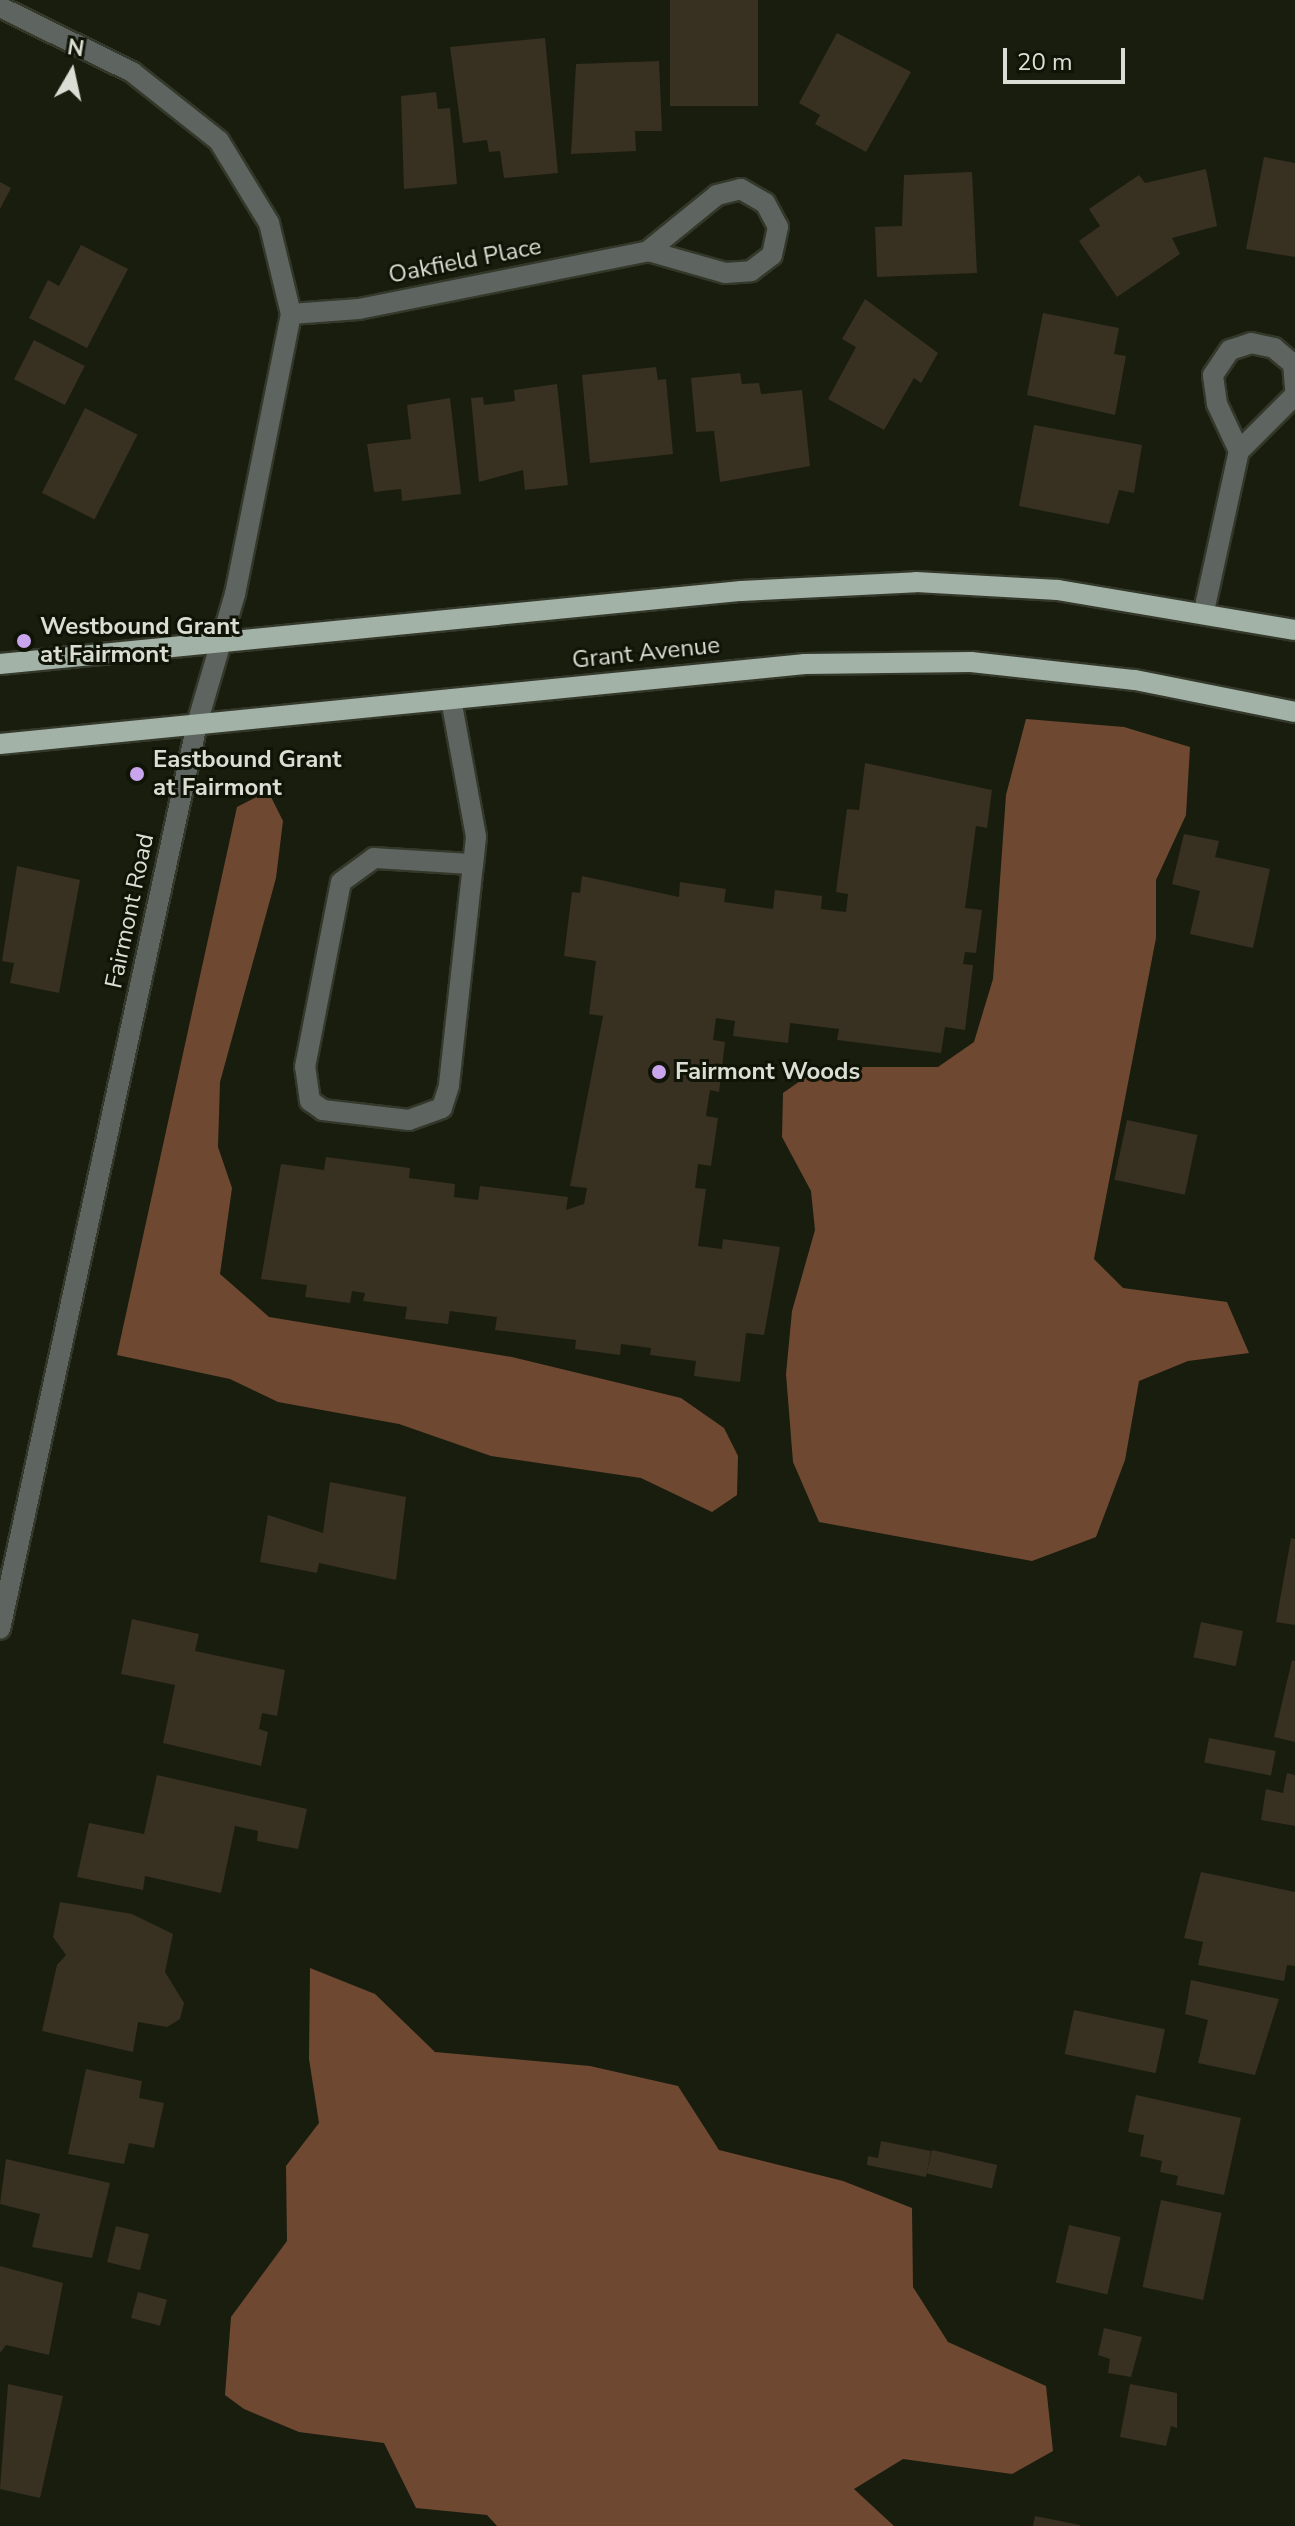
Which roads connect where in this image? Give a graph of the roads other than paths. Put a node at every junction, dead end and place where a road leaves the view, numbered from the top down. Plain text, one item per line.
1 (0, 7) edge
2 (648, 251) junction
3 (291, 314) junction
4 (1295, 392) edge
5 (1239, 451) junction
6 (1204, 611) junction
7 (1295, 630) edge
8 (220, 641) junction
9 (0, 664) edge
10 (451, 699) junction
11 (1295, 712) edge
12 (197, 724) junction
13 (0, 744) edge
14 (473, 864) junction
15 (0, 1629) edge

1 - 3 street, Fairmont Road
2 - 2 street, Oakfield Place
2 - 3 street, Oakfield Place
3 - 8 street, Fairmont Road
4 - 5 street
4 - 5 street
5 - 6 street
6 - 7 main road
6 - 8 main road
8 - 9 main road
8 - 12 street, Fairmont Road
10 - 11 main road, Grant Avenue
10 - 12 main road, Grant Avenue
10 - 14 street
12 - 13 main road, Grant Avenue
12 - 15 street, Fairmont Road
14 - 14 street

